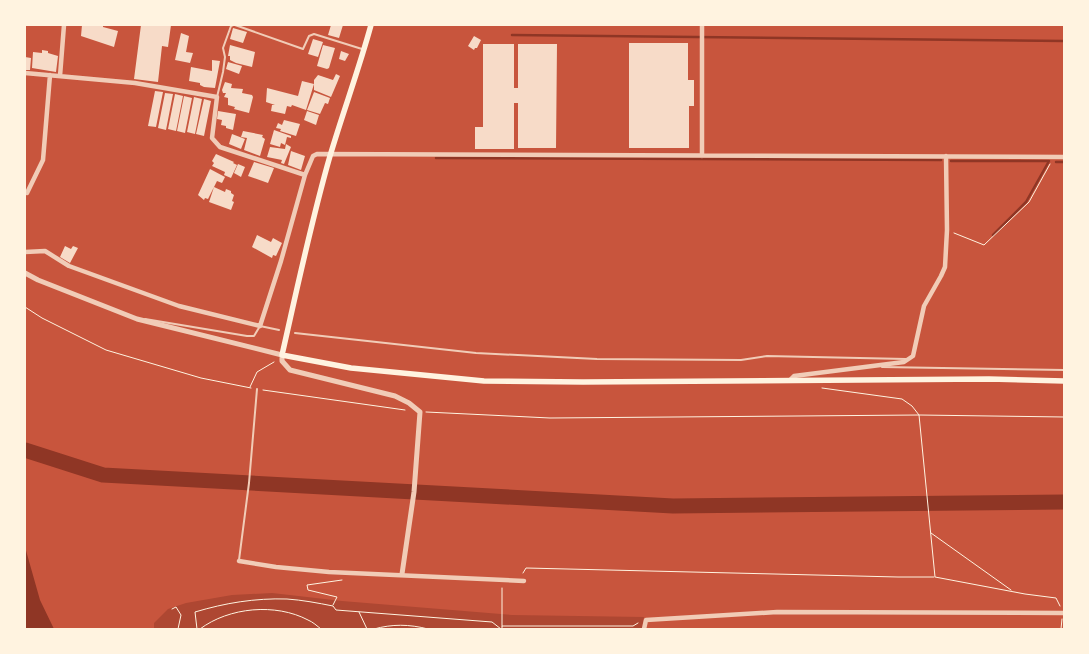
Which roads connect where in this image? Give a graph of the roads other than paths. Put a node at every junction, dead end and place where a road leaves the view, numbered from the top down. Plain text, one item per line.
1 (64, 25) edge
2 (234, 25) edge
3 (371, 25) edge
4 (702, 25) edge
5 (364, 49) junction
6 (25, 73) edge
7 (50, 75) junction
8 (60, 76) junction
9 (217, 97) junction
10 (331, 154) junction
11 (702, 156) junction
12 (946, 156) junction
13 (1064, 156) edge
14 (305, 175) junction
15 (27, 193) dead end
16 (25, 252) edge
17 (25, 273) edge
18 (131, 316) junction
19 (260, 326) junction
20 (279, 330) dead end
21 (295, 333) dead end
22 (282, 358) junction
23 (909, 359) junction
24 (877, 365) junction
25 (1064, 370) edge
26 (790, 380) junction
27 (1064, 381) edge
28 (257, 389) road end
29 (239, 561) joint
30 (402, 574) junction
31 (522, 580) road end
32 (1063, 613) edge
33 (644, 629) edge

1 - 8 street
2 - 5 lane
2 - 9 lane
3 - 5 main road
4 - 11 street
5 - 10 main road
6 - 7 street
7 - 8 street
7 - 15 street
8 - 9 street
9 - 14 street
10 - 11 street
10 - 14 street
10 - 22 main road
11 - 12 street
12 - 13 street
12 - 23 street
14 - 19 street
16 - 19 street
17 - 18 street
18 - 19 lane
18 - 22 street
19 - 20 lane
21 - 23 lane
22 - 26 main road
22 - 30 street
23 - 24 street
24 - 25 lane
24 - 26 street
26 - 27 main road
28 - 29 lane
29 - 30 street
30 - 31 street
32 - 33 street

